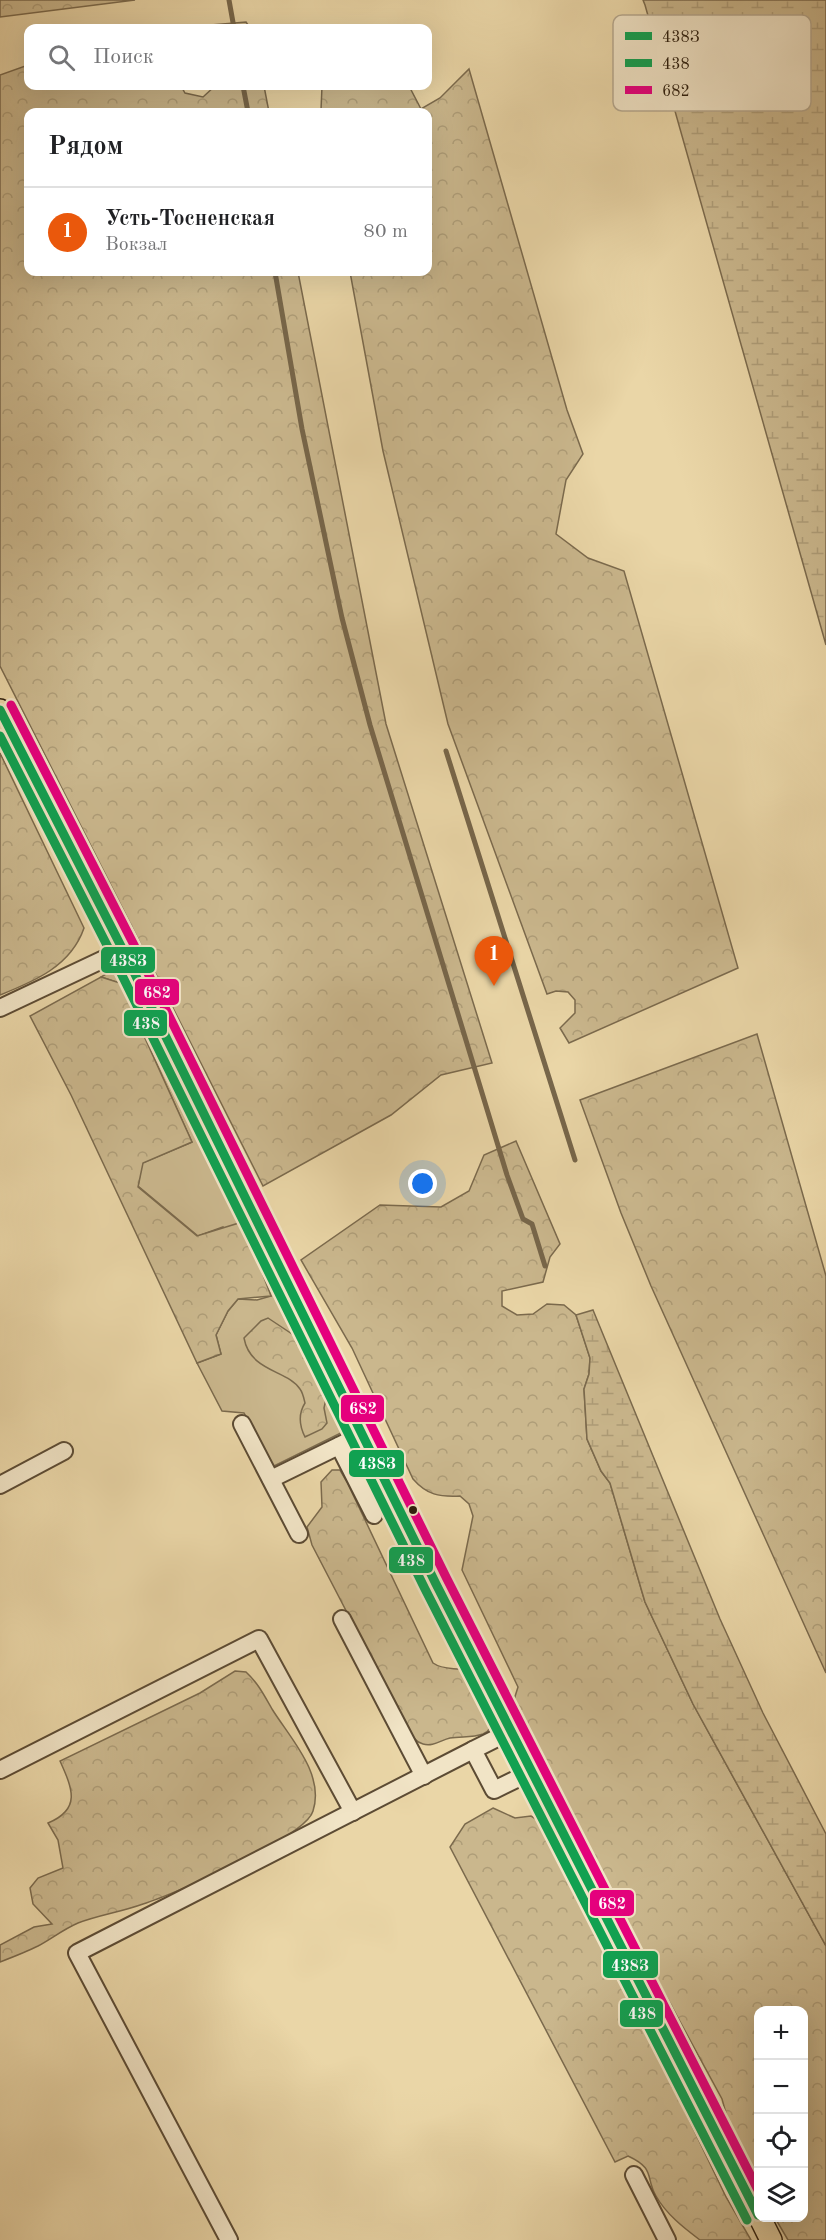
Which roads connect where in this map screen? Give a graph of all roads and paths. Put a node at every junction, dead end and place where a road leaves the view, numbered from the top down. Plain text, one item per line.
1 (0, 710) edge
2 (123, 950) junction
3 (0, 1008) edge
4 (242, 1424) dead end
5 (363, 1434) junction
6 (339, 1446) junction
7 (64, 1451) dead end
8 (271, 1479) junction
9 (0, 1485) edge
10 (374, 1515) dead end
11 (299, 1534) dead end
12 (342, 1619) dead end
13 (512, 1731) junction
14 (473, 1750) junction
15 (0, 1770) edge
16 (533, 1771) junction
17 (424, 1776) junction
18 (353, 1812) junction
19 (634, 2175) dead end
20 (754, 2206) edge
21 (762, 2222) edge
22 (229, 2240) edge
23 (667, 2240) edge
24 (771, 2240) edge

1 - 2 main road
2 - 3 lane
2 - 5 main road
4 - 8 lane
5 - 6 lane
5 - 13 main road
6 - 8 lane
6 - 10 lane
7 - 9 lane
8 - 11 lane
12 - 17 lane
13 - 14 lane
13 - 16 main road
14 - 16 lane
14 - 17 lane
15 - 18 lane
16 - 20 main road
17 - 18 lane
18 - 22 lane
19 - 23 lane
21 - 24 main road

